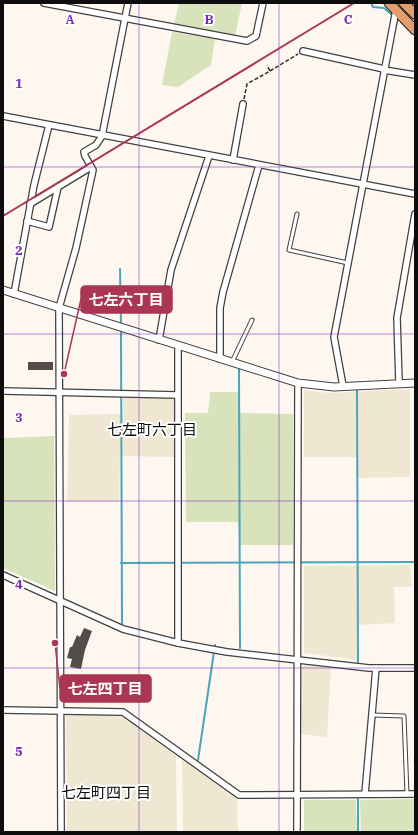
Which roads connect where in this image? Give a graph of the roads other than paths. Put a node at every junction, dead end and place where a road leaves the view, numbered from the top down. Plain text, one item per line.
1 (44, 3) edge
2 (128, 3) edge
3 (263, 3) edge
4 (389, 3) edge
5 (404, 3) edge
6 (396, 10) junction
7 (415, 14) edge
8 (126, 18) junction
9 (415, 30) edge
10 (303, 51) road end
11 (384, 69) junction
12 (415, 75) edge
13 (243, 104) road end
14 (3, 116) edge
15 (49, 125) junction
16 (102, 136) junction
17 (209, 156) junction
18 (233, 160) junction
19 (259, 165) junction
20 (91, 167) junction
21 (363, 184) junction
22 (58, 187) junction
23 (415, 194) edge
24 (30, 204) junction
25 (297, 214) dead end
26 (415, 214) edge
27 (27, 222) junction
28 (348, 263) junction
29 (3, 290) edge
30 (14, 294) junction
31 (59, 308) junction
32 (252, 320) dead end
33 (159, 340) junction
34 (178, 346) junction
35 (220, 359) junction
36 (231, 362) junction
37 (415, 382) edge
38 (298, 383) junction
39 (399, 383) junction
40 (343, 386) junction
41 (3, 391) edge
42 (59, 392) junction
43 (177, 395) junction
44 (3, 574) edge
45 (60, 601) junction
46 (178, 643) junction
47 (298, 660) junction
48 (376, 668) junction
49 (415, 668) edge
50 (3, 710) edge
51 (60, 710) junction
52 (372, 715) junction
53 (364, 794) junction
54 (407, 794) junction
55 (415, 794) edge
56 (296, 796) junction
57 (61, 832) edge
58 (297, 832) edge

1 - 8 street
2 - 8 street
3 - 8 street
4 - 6 highway
5 - 7 highway
6 - 9 highway
6 - 11 street
8 - 16 street
10 - 11 street
11 - 12 street
11 - 21 street
13 - 18 street
14 - 15 street
15 - 16 street
15 - 24 street
16 - 17 street
16 - 20 street
17 - 18 street
17 - 33 street
18 - 19 street
19 - 21 street
19 - 35 street
20 - 22 street
20 - 31 street
21 - 23 street
21 - 28 street
22 - 24 street
22 - 27 street
24 - 27 street
25 - 28 lane
26 - 39 street
27 - 30 street
28 - 40 street
29 - 30 street
30 - 31 street
31 - 33 street
31 - 42 street
32 - 36 lane
33 - 34 street
34 - 35 street
34 - 43 street
35 - 36 street
36 - 38 street
37 - 39 street
38 - 40 street
38 - 47 street
39 - 40 street
41 - 42 street
42 - 43 street
42 - 45 street
43 - 46 street
44 - 45 street
45 - 46 street
45 - 51 street
46 - 47 street
47 - 48 street
47 - 56 street
48 - 49 street
48 - 52 street
50 - 51 street
51 - 56 street
51 - 57 street
52 - 53 street
52 - 54 lane
53 - 54 street
53 - 56 street
54 - 55 street
56 - 58 street

